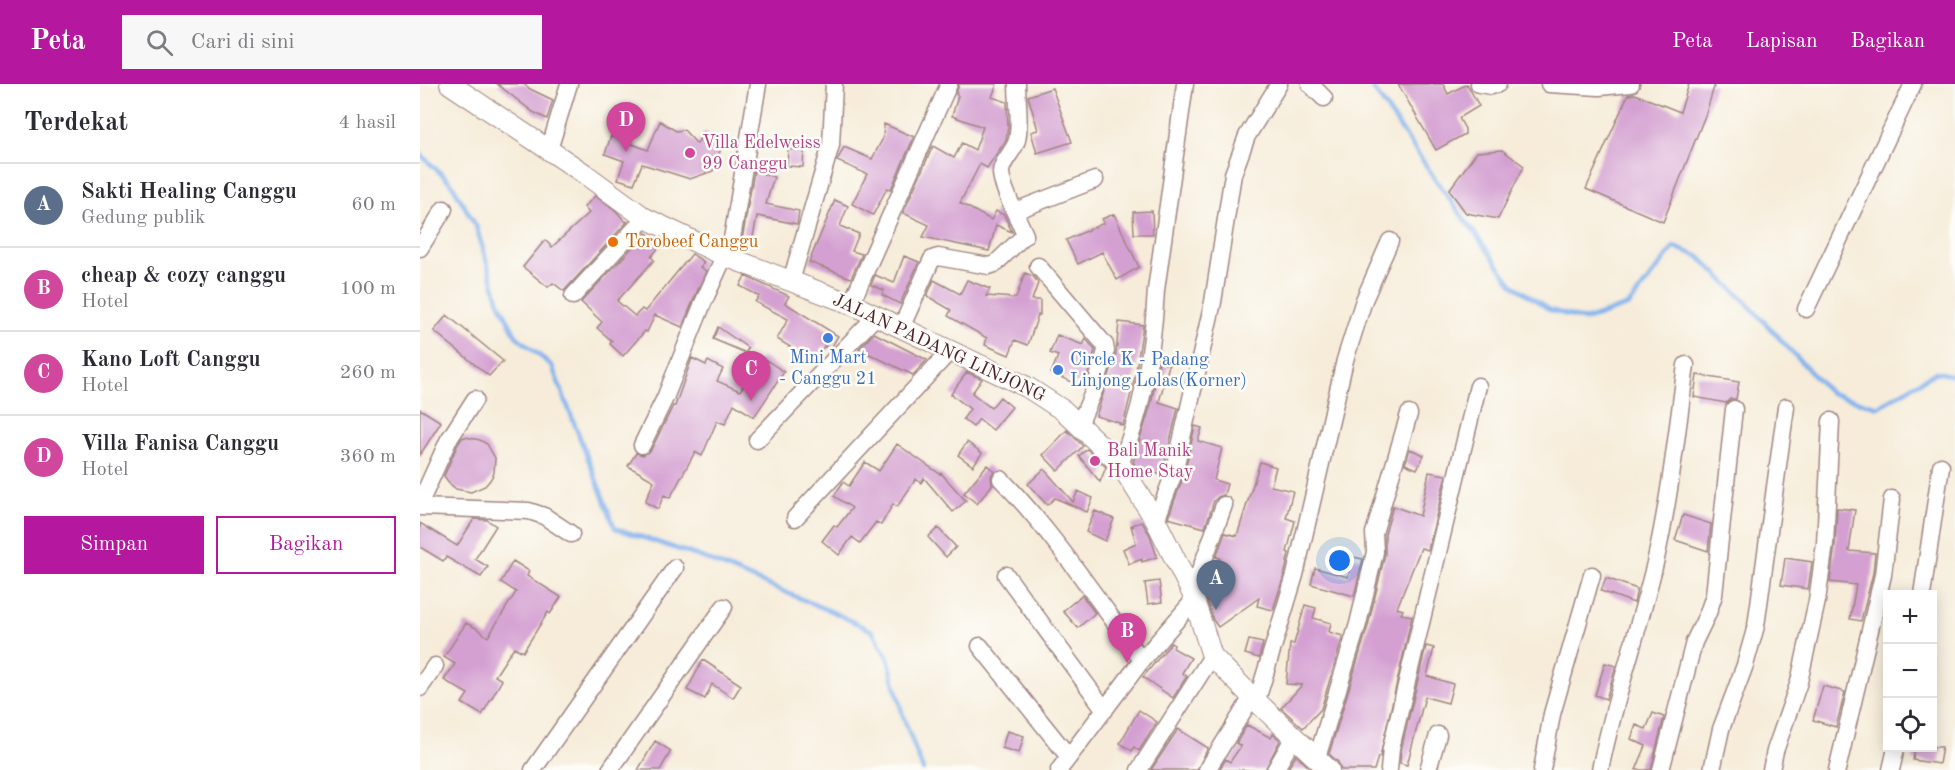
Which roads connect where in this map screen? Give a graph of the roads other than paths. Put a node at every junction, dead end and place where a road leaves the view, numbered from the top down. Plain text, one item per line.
1 (450, 84) edge
2 (569, 84) edge
3 (758, 84) edge
4 (834, 84) edge
5 (949, 84) edge
6 (1017, 84) edge
7 (1185, 84) edge
8 (1280, 84) edge
9 (1310, 84) edge
10 (1479, 84) edge
11 (1497, 84) edge
12 (1549, 84) edge
13 (1631, 84) edge
14 (1912, 84) edge
15 (1599, 86) edge
16 (1324, 98) dead end
17 (549, 150) junction
18 (1095, 180) dead end
19 (444, 208) dead end
20 (1015, 211) junction
21 (645, 218) junction
22 (1390, 241) dead end
23 (420, 248) edge
24 (725, 256) junction
25 (1038, 266) dead end
26 (791, 281) junction
27 (573, 296) dead end
28 (851, 304) junction
29 (1806, 309) dead end
30 (876, 316) junction
31 (901, 328) junction
32 (950, 351) junction
33 (1686, 365) dead end
34 (1478, 386) dead end
35 (475, 399) dead end
36 (1786, 407) dead end
37 (1734, 409) dead end
38 (1409, 414) dead end
39 (1831, 421) dead end
40 (1079, 425) junction
41 (757, 440) dead end
42 (642, 444) dead end
43 (1120, 465) junction
44 (1941, 466) dead end
45 (1000, 479) dead end
46 (1892, 499) dead end
47 (420, 505) edge
48 (1224, 505) dead end
49 (795, 518) dead end
50 (1155, 521) junction
51 (571, 534) dead end
52 (675, 568) dead end
53 (1006, 575) dead end
54 (1592, 575) dead end
55 (1923, 590) edge
56 (1193, 597) junction
57 (724, 608) dead end
58 (980, 646) dead end
59 (1212, 656) junction
60 (1142, 660) junction
61 (435, 666) dead end
62 (420, 688) edge
63 (1254, 698) junction
64 (1105, 710) junction
65 (1438, 735) dead end
66 (1294, 737) junction
67 (1895, 752) edge
68 (1064, 763) edge
69 (1323, 764) edge
70 (533, 770) edge
71 (610, 770) edge
72 (1139, 770) edge
73 (1207, 770) edge
74 (1275, 770) edge
75 (1389, 770) edge
76 (1428, 770) edge
77 (1542, 770) edge
78 (1600, 770) edge
79 (1661, 770) edge
80 (1712, 770) edge
81 (1772, 770) edge
82 (1837, 770) edge
83 (1891, 770) edge

1 - 17 street, JALAN PADANG LINJONG
2 - 17 street
3 - 24 street
4 - 26 street
5 - 28 street
6 - 20 street
7 - 43 street
8 - 50 street
9 - 16 street
10 - 11 street
12 - 15 street
13 - 15 street
14 - 29 street
17 - 21 street, JALAN PADANG LINJONG
18 - 20 street
19 - 23 street
20 - 31 street
21 - 24 street, JALAN PADANG LINJONG
21 - 27 street
22 - 63 street
24 - 26 street, JALAN PADANG LINJONG
24 - 42 street
25 - 40 street
26 - 28 street, JALAN PADANG LINJONG
28 - 30 street, JALAN PADANG LINJONG
30 - 31 street, JALAN PADANG LINJONG
30 - 41 street
31 - 32 street, JALAN PADANG LINJONG
32 - 40 street, JALAN PADANG LINJONG
32 - 49 street
33 - 78 street
34 - 75 street
35 - 47 street
36 - 80 street
37 - 79 street
38 - 69 street
39 - 81 street
40 - 43 street, JALAN PADANG LINJONG
43 - 50 street, JALAN PADANG LINJONG
44 - 55 street
45 - 60 street
46 - 82 street
47 - 51 street
48 - 56 street
50 - 56 street, JALAN PADANG LINJONG
52 - 70 street
53 - 64 street
54 - 77 street
56 - 59 street, JALAN PADANG LINJONG
56 - 60 street
57 - 71 street
58 - 68 street
59 - 63 street, JALAN PADANG LINJONG
59 - 72 street
60 - 64 street
61 - 62 street
63 - 66 street, JALAN PADANG LINJONG
63 - 73 street
64 - 68 street
65 - 76 street
66 - 69 street, JALAN PADANG LINJONG
66 - 74 street
67 - 83 street

